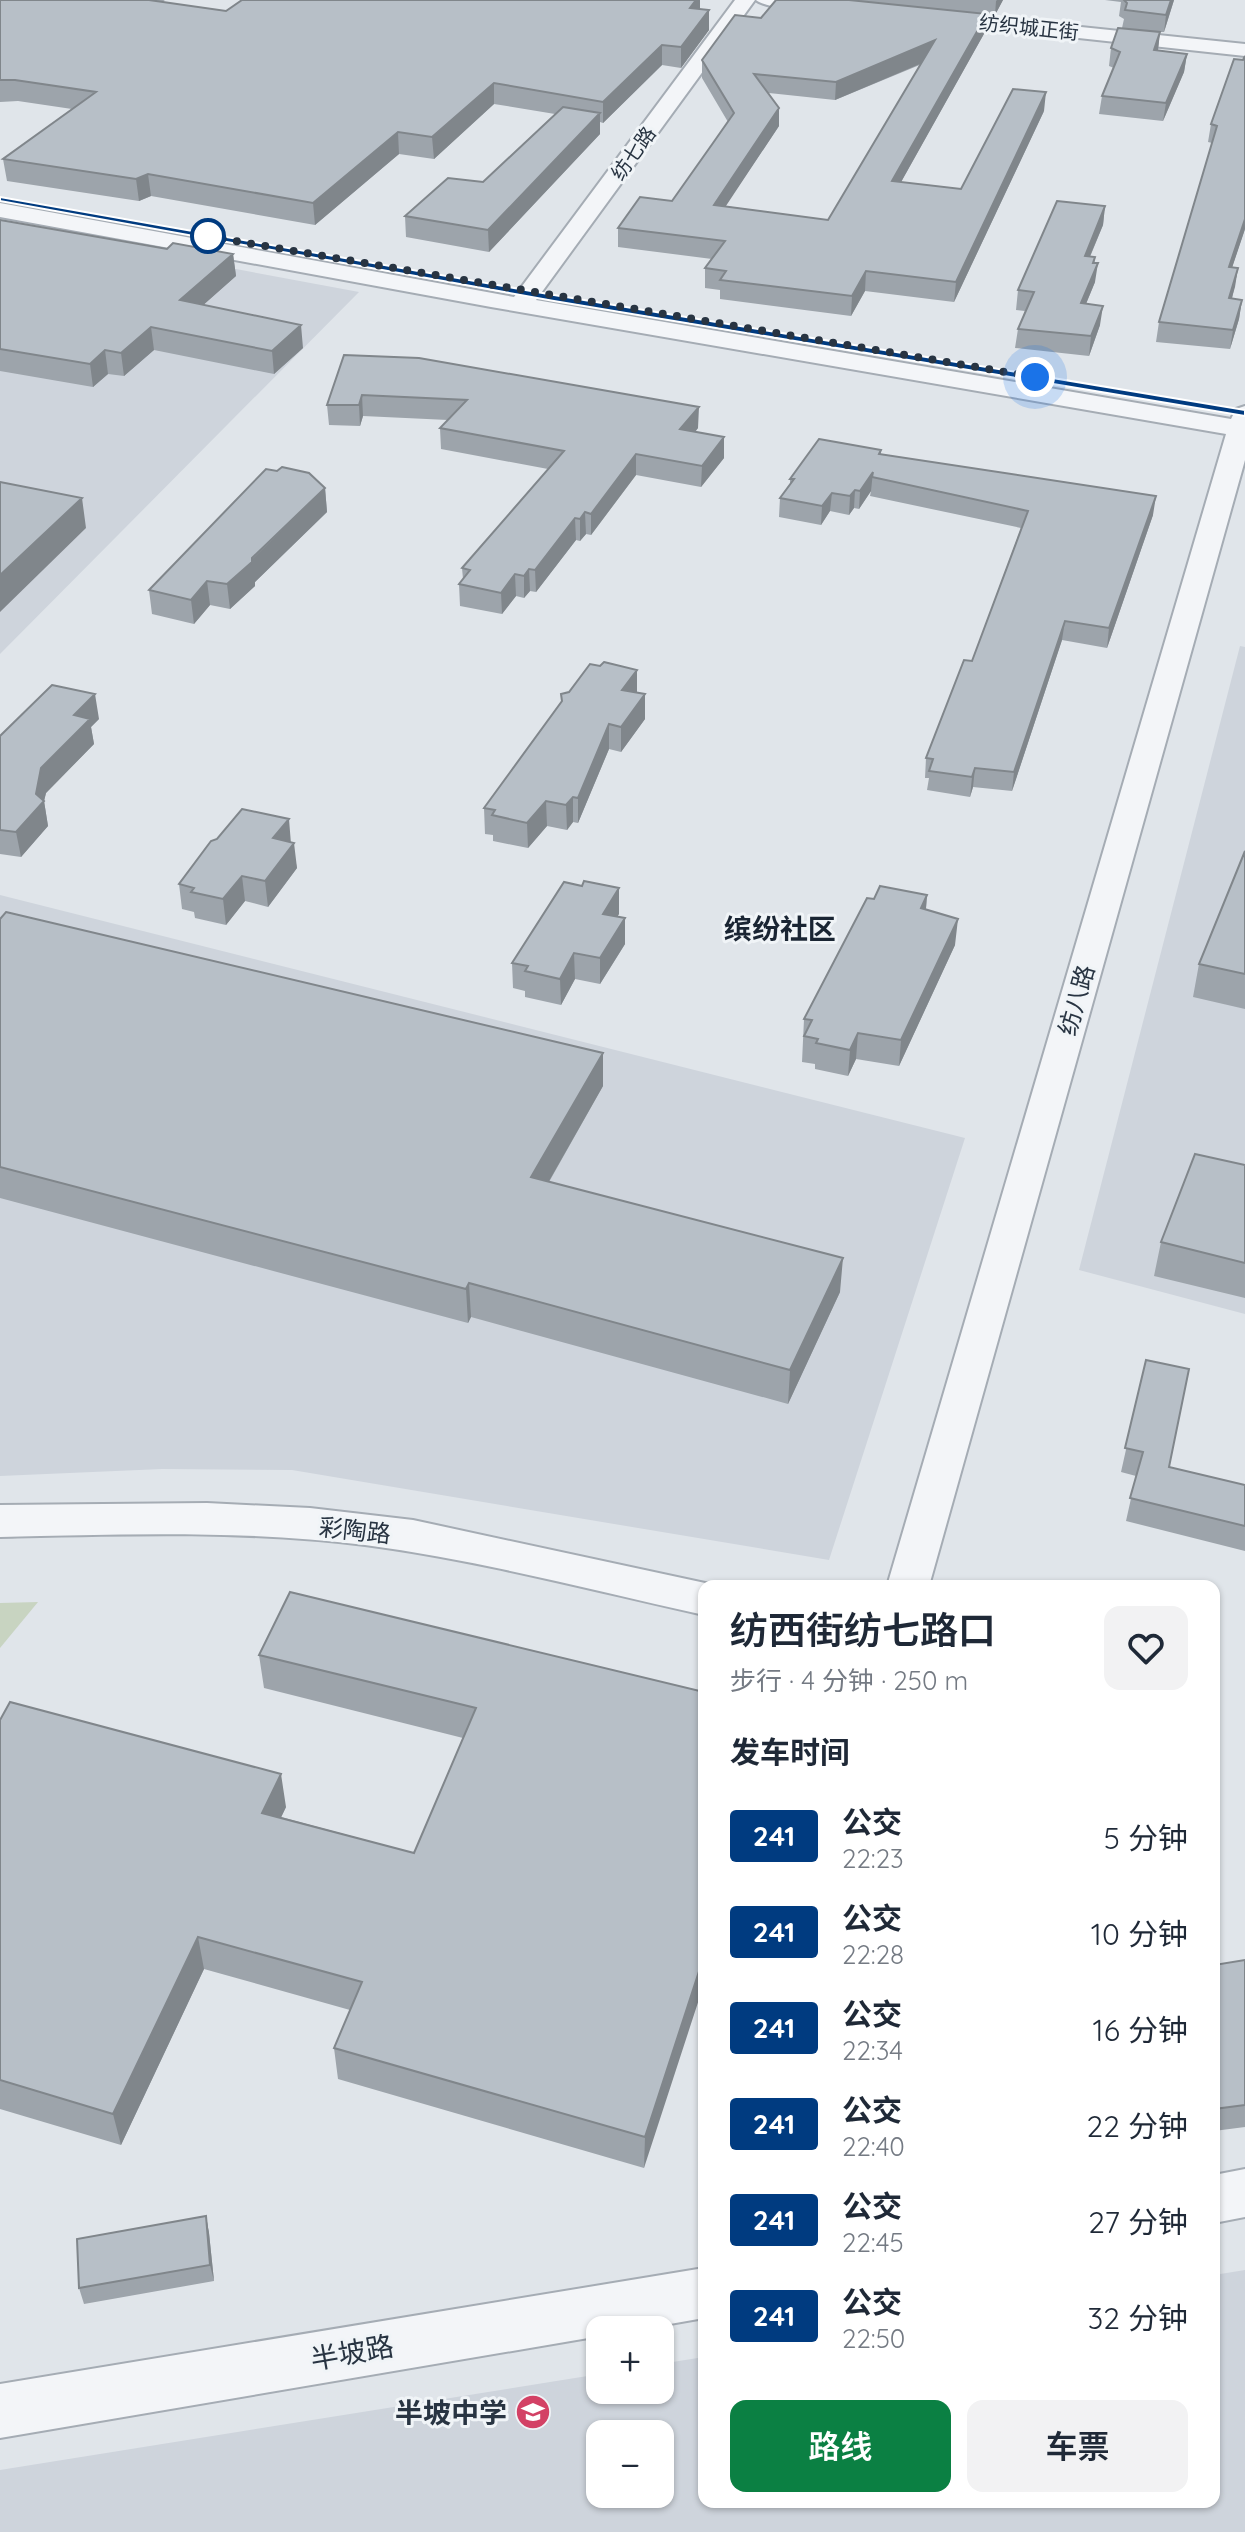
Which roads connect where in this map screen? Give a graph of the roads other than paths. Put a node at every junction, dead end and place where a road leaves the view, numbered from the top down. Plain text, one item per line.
1 (745, 0) edge
2 (766, 0) edge
3 (843, 8) edge
4 (1245, 41) edge
5 (1245, 50) edge
6 (0, 199) edge
7 (0, 210) edge
8 (526, 300) junction
9 (1244, 421) edge
10 (0, 1521) edge
11 (910, 1580) edge
12 (698, 1597) edge
13 (1245, 2193) edge
14 (1220, 2198) edge
15 (698, 2294) edge
16 (0, 2411) edge

1 - 8 street, 纺七路
2 - 3 street
4 - 5 street, 纺织城正街
6 - 8 street
7 - 8 street
8 - 9 street
9 - 11 street, 纺八路
10 - 12 street, 彩陶路
13 - 14 street
15 - 16 street, 半坡路

